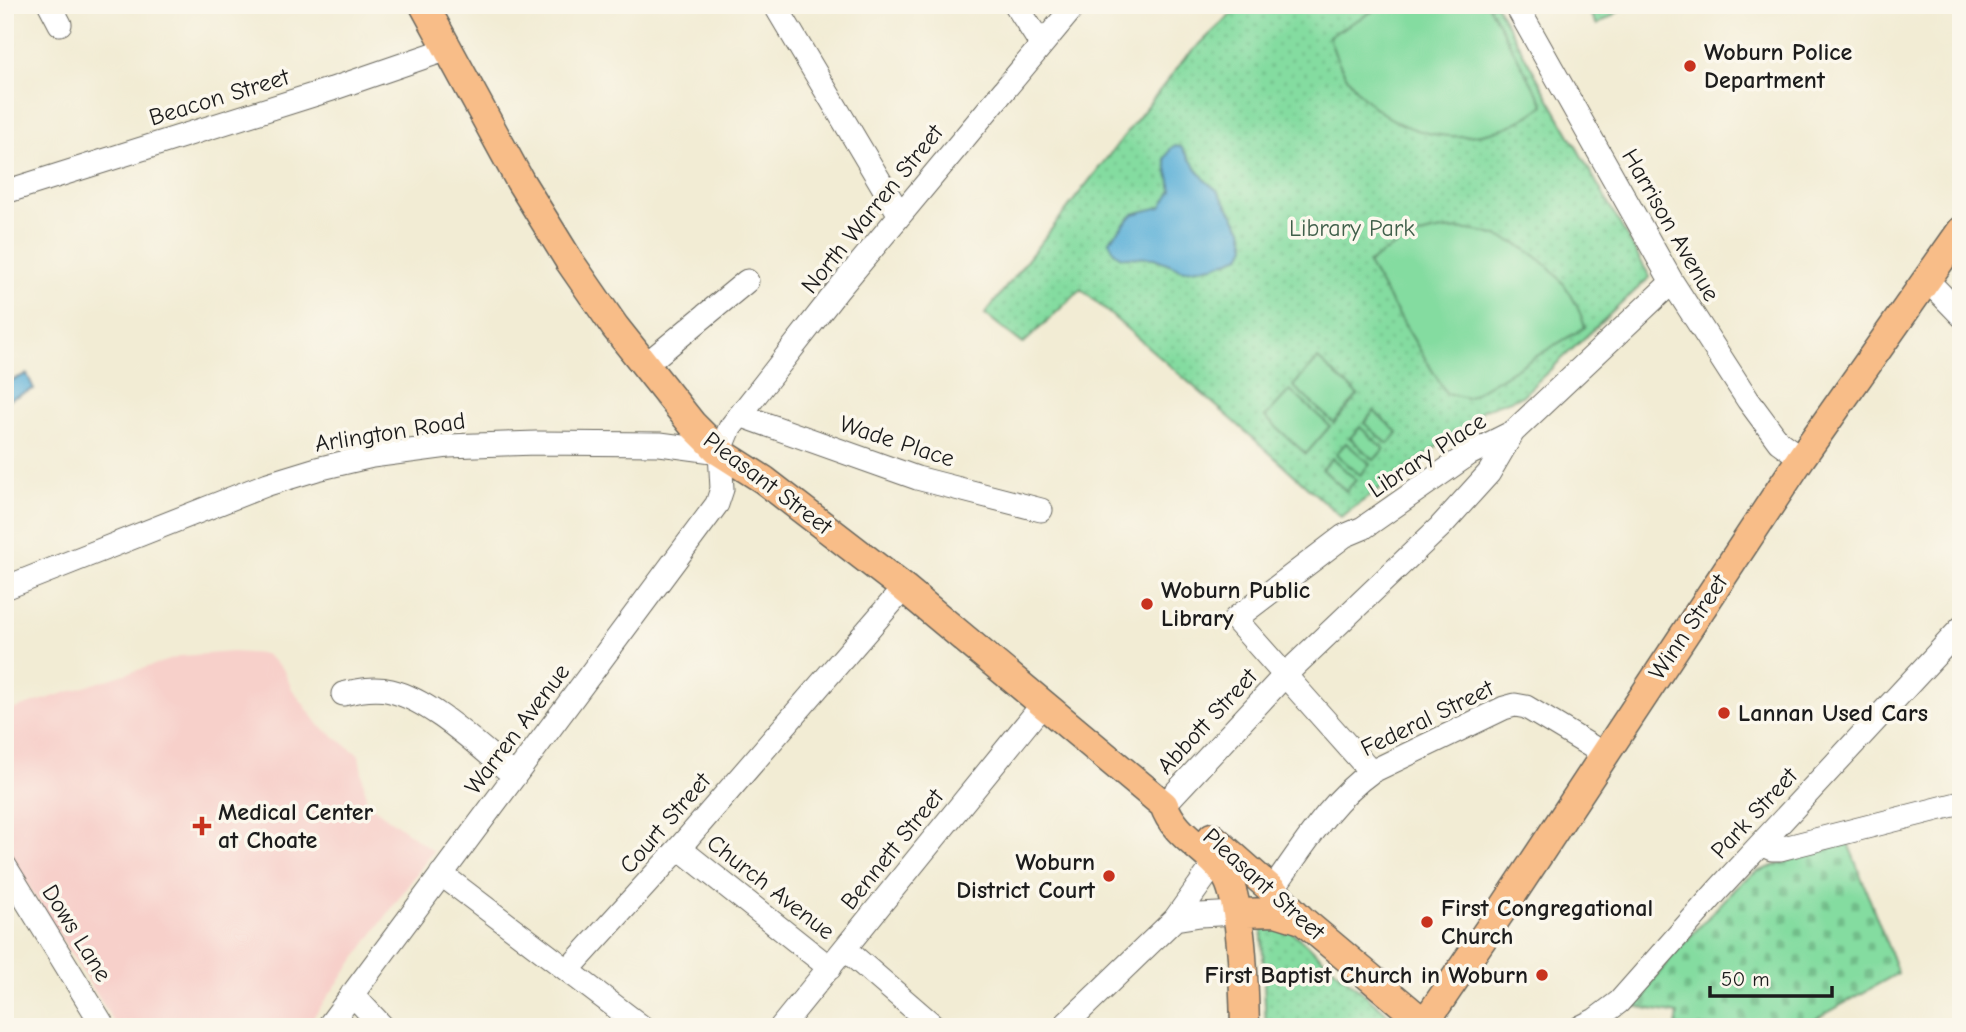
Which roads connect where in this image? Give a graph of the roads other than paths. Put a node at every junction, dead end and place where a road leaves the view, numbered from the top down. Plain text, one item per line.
1 (424, 5) edge
2 (775, 5) edge
3 (1016, 5) edge
4 (1075, 5) edge
5 (1516, 5) edge
6 (1041, 44) junction
7 (448, 49) junction
8 (5, 192) edge
9 (900, 215) junction
10 (1961, 231) edge
11 (1927, 279) junction
12 (747, 281) dead end
13 (1672, 282) junction
14 (1961, 315) edge
15 (644, 366) junction
16 (740, 415) junction
17 (1513, 432) junction
18 (720, 452) junction
19 (1801, 457) junction
20 (1041, 510) dead end
21 (5, 588) edge
22 (904, 588) junction
23 (1961, 628) edge
24 (1285, 676) junction
25 (343, 694) dead end
26 (1044, 704) junction
27 (1604, 754) junction
28 (1371, 772) junction
29 (515, 776) junction
30 (1961, 803) edge
31 (1164, 805) junction
32 (1761, 844) junction
33 (679, 848) junction
34 (1215, 863) junction
35 (5, 866) edge
36 (442, 874) junction
37 (1272, 890) junction
38 (1237, 913) junction
39 (1175, 919) junction
40 (1302, 920) junction
41 (845, 948) junction
42 (830, 968) junction
43 (568, 971) junction
44 (352, 994) junction
45 (1425, 1025) edge
46 (104, 1027) edge
47 (327, 1027) edge
48 (383, 1027) edge
49 (642, 1027) edge
50 (781, 1027) edge
51 (936, 1027) edge
52 (1063, 1027) edge
53 (1245, 1027) edge
54 (1581, 1027) edge

1 - 7 main road, Pleasant Street
2 - 9 street
3 - 6 street
4 - 6 street, North Warren Street
5 - 13 street, Harrison Avenue
6 - 9 street, North Warren Street
7 - 8 street, Beacon Street
7 - 15 main road, Pleasant Street
9 - 16 street, North Warren Street
10 - 11 main road, Winn Street
11 - 14 street
11 - 19 main road, Winn Street
12 - 15 street
13 - 17 street
13 - 19 street, Harrison Avenue
15 - 18 main road, Pleasant Street
16 - 18 street, North Warren Street
16 - 20 street, Wade Place
17 - 24 street, Library Place
17 - 24 street, Library Place
18 - 21 street, Arlington Road
18 - 22 main road, Pleasant Street
18 - 29 street, Warren Avenue
19 - 27 main road, Winn Street
22 - 26 main road, Pleasant Street
22 - 33 street, Court Street
23 - 32 street, Park Street
24 - 28 street, Abbott Street
24 - 31 street, Abbott Street
25 - 29 street
26 - 31 main road, Pleasant Street
26 - 41 street, Bennett Street
27 - 28 street, Federal Street
27 - 45 main road, Winn Street
28 - 37 street, Federal Street
29 - 36 street, Warren Avenue
30 - 32 street
31 - 34 main road, Pleasant Street
31 - 37 main road, Pleasant Street
32 - 54 street, Park Street
33 - 42 street, Church Avenue
33 - 43 street, Court Street
34 - 38 main road, Pleasant Street
34 - 39 street
35 - 46 street, Dows Lane
36 - 43 street
36 - 44 street, Warren Avenue
37 - 40 main road, Pleasant Street
38 - 39 street
38 - 40 main road
38 - 53 main road, Pleasant Street
39 - 52 street
40 - 45 main road, Pleasant Street
41 - 42 street, Bennett Street
41 - 51 street, Church Avenue
42 - 50 street, Bennett Street
43 - 49 street
44 - 47 street, Warren Avenue
44 - 48 street

